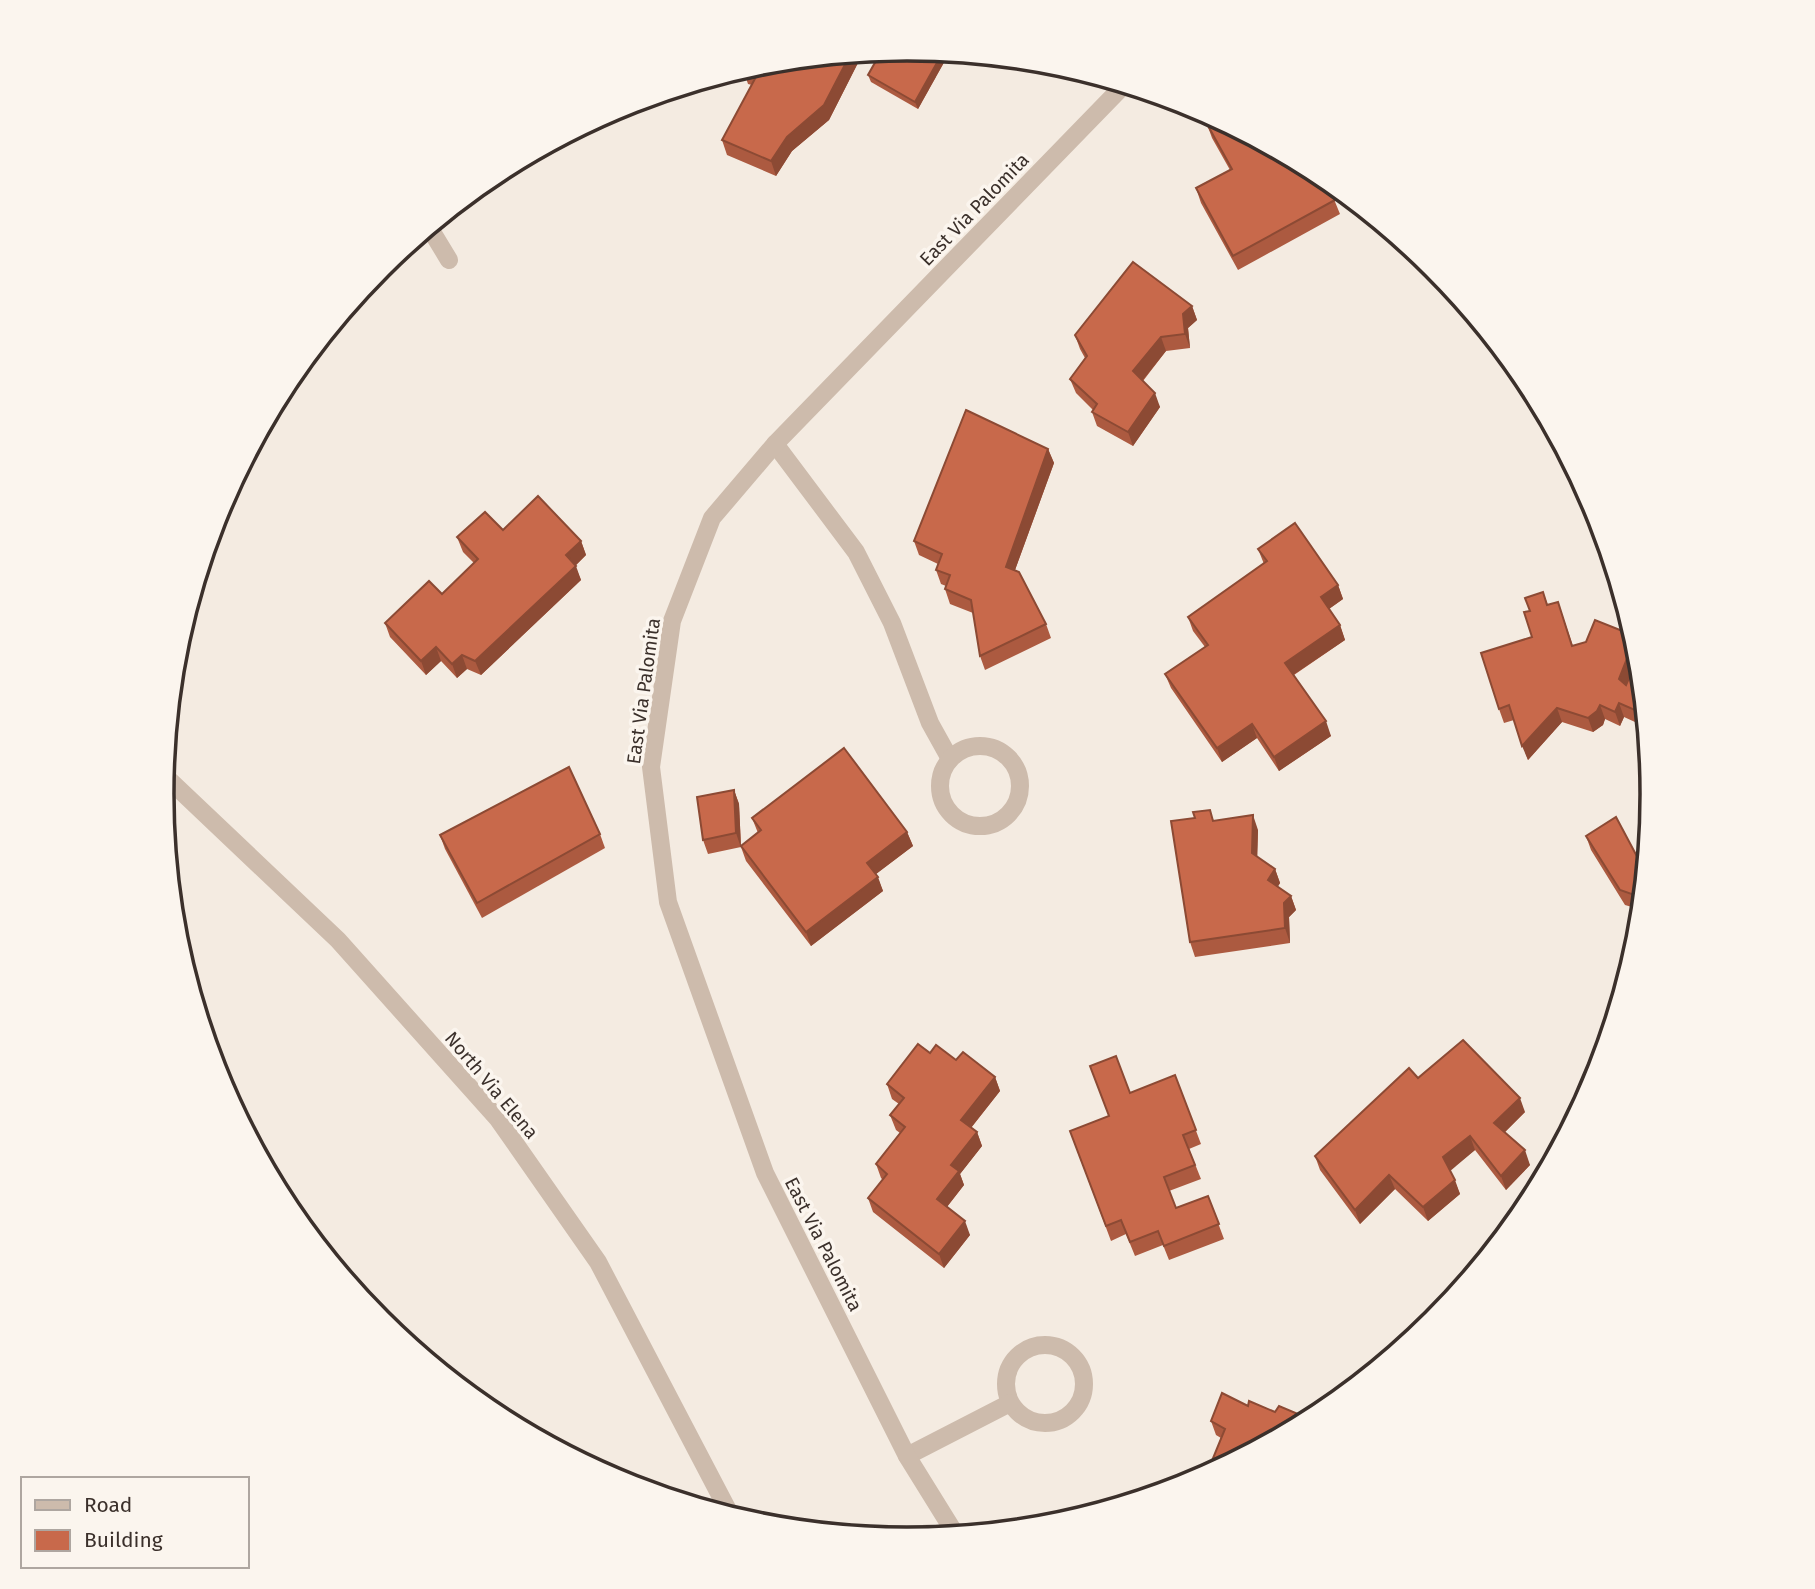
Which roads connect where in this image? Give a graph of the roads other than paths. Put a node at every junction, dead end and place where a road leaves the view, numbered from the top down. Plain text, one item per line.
1 (1117, 92) edge
2 (434, 235) edge
3 (449, 260) dead end
4 (775, 444) junction
5 (950, 759) junction
6 (174, 785) edge
7 (1010, 1403) junction
8 (907, 1456) junction
9 (725, 1505) edge
10 (951, 1526) edge

1 - 4 street, East Via Palomita
2 - 3 street
4 - 5 street
4 - 8 street, East Via Palomita
5 - 5 street
6 - 9 street, North Via Elena
7 - 7 street
7 - 8 street
8 - 10 street, East Via Palomita

